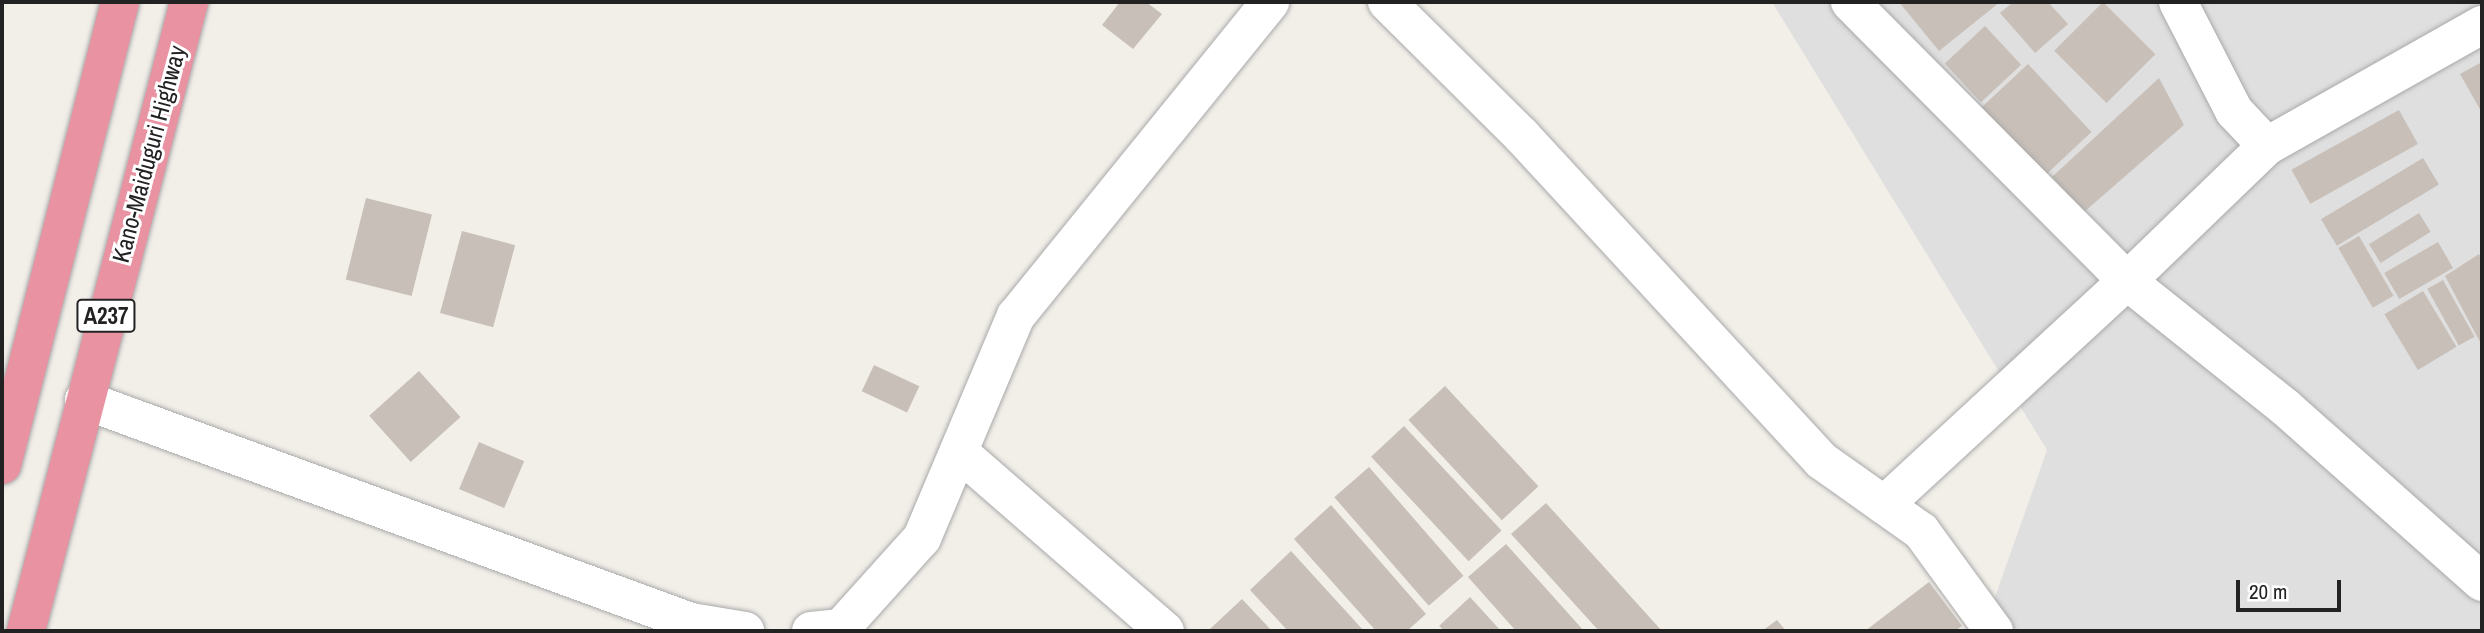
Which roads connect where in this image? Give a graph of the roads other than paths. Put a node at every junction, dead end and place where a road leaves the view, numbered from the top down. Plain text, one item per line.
1 (120, 2) edge
2 (189, 2) edge
3 (1270, 2) edge
4 (1387, 2) edge
5 (1850, 2) edge
6 (2178, 2) edge
7 (2482, 25) edge
8 (2267, 146) junction
9 (2127, 281) junction
10 (84, 400) junction
11 (959, 452) junction
12 (2, 464) edge
13 (1884, 505) junction
14 (2482, 582) edge
15 (26, 631) edge
16 (745, 631) edge
17 (811, 631) edge
18 (1165, 631) edge
19 (1994, 631) edge

1 - 12 highway, A237
2 - 10 highway, Kano-Maiduguri Highway / A237
3 - 11 street
4 - 13 street
5 - 9 street
6 - 8 street
7 - 8 street
8 - 9 street
9 - 13 street
9 - 14 street
10 - 15 highway, Kano-Maiduguri Highway / A237
10 - 16 street
11 - 17 street
11 - 18 street
13 - 19 street

